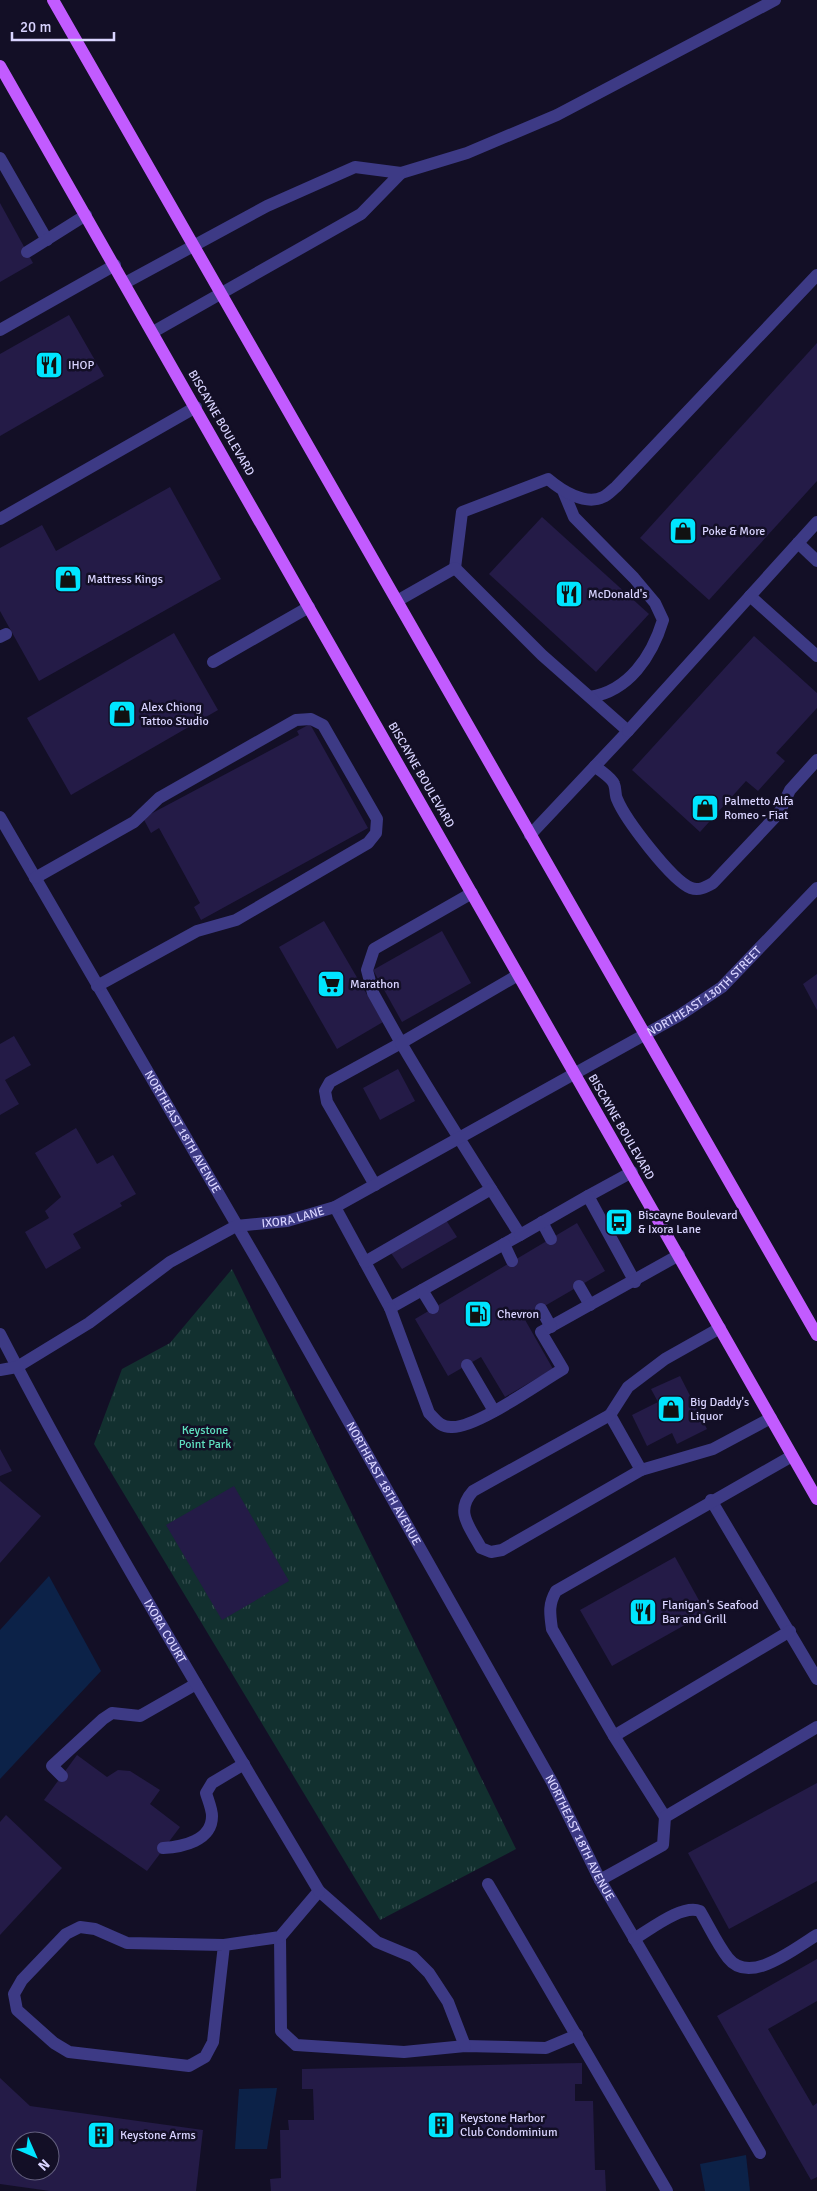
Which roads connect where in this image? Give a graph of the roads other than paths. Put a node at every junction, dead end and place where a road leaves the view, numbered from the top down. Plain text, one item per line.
1 (53, 0) edge
2 (775, 0) edge
3 (0, 66) edge
4 (0, 158) edge
5 (401, 173) junction
6 (86, 215) junction
7 (47, 240) junction
8 (192, 245) junction
9 (27, 252) dead end
10 (115, 265) junction
11 (817, 275) edge
12 (125, 282) junction
13 (221, 293) junction
14 (0, 330) edge
15 (153, 332) junction
16 (196, 407) junction
17 (564, 493) junction
18 (0, 519) edge
19 (817, 522) edge
20 (798, 543) junction
21 (817, 561) edge
22 (455, 568) junction
23 (750, 596) junction
24 (397, 601) junction
25 (309, 607) junction
26 (817, 656) edge
27 (213, 662) dead end
28 (590, 697) junction
29 (628, 731) junction
30 (817, 760) edge
31 (595, 766) junction
32 (0, 817) edge
33 (530, 835) junction
34 (35, 878) junction
35 (817, 888) edge
36 (472, 893) junction
37 (518, 975) junction
38 (97, 986) junction
39 (644, 1035) junction
40 (401, 1043) junction
41 (574, 1072) junction
42 (457, 1138) junction
43 (632, 1172) junction
44 (375, 1185) junction
45 (491, 1189) junction
46 (588, 1196) junction
47 (335, 1207) junction
48 (542, 1222) junction
49 (236, 1226) junction
50 (520, 1235) junction
51 (551, 1239) dead end
52 (504, 1244) junction
53 (678, 1255) junction
54 (512, 1261) dead end
55 (365, 1262) junction
56 (635, 1282) junction
57 (579, 1286) dead end
58 (422, 1290) junction
59 (590, 1306) junction
60 (390, 1308) junction
61 (433, 1308) dead end
62 (540, 1309) dead end
63 (551, 1327) junction
64 (720, 1328) junction
65 (0, 1334) edge
66 (817, 1335) edge
67 (467, 1365) dead end
68 (17, 1367) junction
69 (0, 1370) edge
70 (494, 1411) junction
71 (610, 1415) junction
72 (771, 1418) junction
73 (792, 1456) junction
74 (641, 1470) junction
75 (817, 1499) edge
76 (711, 1500) junction
77 (790, 1631) junction
78 (817, 1679) edge
79 (196, 1684) junction
80 (817, 1727) edge
81 (614, 1736) junction
82 (244, 1764) junction
83 (62, 1776) dead end
84 (665, 1817) junction
85 (163, 1848) dead end
86 (600, 1880) junction
87 (488, 1884) dead end
88 (320, 1892) junction
89 (817, 1935) edge
90 (280, 1936) junction
91 (634, 1939) junction
92 (224, 1946) junction
93 (577, 2035) junction
94 (465, 2046) junction
95 (760, 2153) dead end
96 (667, 2191) edge

1 - 8 main road
2 - 5 street
3 - 6 main road, BISCAYNE BOULEVARD
4 - 7 street
5 - 8 street
5 - 13 street
6 - 7 street
6 - 10 main road, BISCAYNE BOULEVARD
7 - 9 street
8 - 12 street
8 - 13 main road
10 - 12 main road, BISCAYNE BOULEVARD
10 - 14 street
11 - 17 street
12 - 15 main road, BISCAYNE BOULEVARD
13 - 15 street
13 - 24 main road
15 - 16 main road, BISCAYNE BOULEVARD
16 - 18 street
16 - 25 main road, BISCAYNE BOULEVARD
17 - 22 street
17 - 28 street
19 - 20 street
20 - 21 street
20 - 23 street
22 - 24 street
22 - 28 street
23 - 26 street
23 - 29 street
24 - 33 main road
25 - 27 street
25 - 36 main road, BISCAYNE BOULEVARD
28 - 29 street
29 - 31 street
30 - 31 street
31 - 33 street
32 - 34 street, NORTHEAST 18TH AVENUE
33 - 39 main road
34 - 38 street, NORTHEAST 18TH AVENUE
34 - 38 street
35 - 39 street, NORTHEAST 130TH STREET
36 - 37 main road, BISCAYNE BOULEVARD
36 - 40 street
37 - 40 street
37 - 41 main road, BISCAYNE BOULEVARD
38 - 49 street, NORTHEAST 18TH AVENUE
39 - 41 street, NORTHEAST 130TH STREET
39 - 66 main road
40 - 42 street
40 - 44 street
41 - 42 street, IXORA LANE
41 - 43 main road, BISCAYNE BOULEVARD
42 - 44 street, IXORA LANE
42 - 45 street
43 - 46 street
43 - 53 main road, BISCAYNE BOULEVARD
44 - 47 street, IXORA LANE
45 - 50 street
45 - 55 street
46 - 48 street
46 - 56 street
47 - 49 street, IXORA LANE
47 - 55 street
48 - 50 street
48 - 51 street
49 - 68 street, IXORA LANE
49 - 86 street, NORTHEAST 18TH AVENUE
50 - 52 street
52 - 54 street
52 - 58 street
53 - 56 street
53 - 64 main road, BISCAYNE BOULEVARD
55 - 60 street
56 - 59 street
57 - 59 street
58 - 60 street
58 - 61 street
59 - 63 street
60 - 70 street
62 - 63 street
63 - 70 street
64 - 71 street
64 - 72 main road, BISCAYNE BOULEVARD
65 - 68 street, IXORA COURT
67 - 70 street
68 - 69 street
68 - 79 street, IXORA COURT
71 - 74 street
71 - 74 street
72 - 73 main road, BISCAYNE BOULEVARD
72 - 74 street
73 - 75 main road, BISCAYNE BOULEVARD
73 - 76 street
76 - 77 street
76 - 81 street
77 - 78 street
77 - 81 street
79 - 82 street, IXORA COURT
79 - 83 street
80 - 84 street
81 - 84 street
82 - 85 street
82 - 88 street, IXORA COURT
84 - 86 street
86 - 91 street, NORTHEAST 18TH AVENUE
87 - 93 street
88 - 90 street
88 - 94 street, IXORA COURT
89 - 91 street
90 - 92 street
90 - 94 street
91 - 95 street, NORTHEAST 18TH AVENUE
92 - 92 street
93 - 94 street
93 - 96 street

